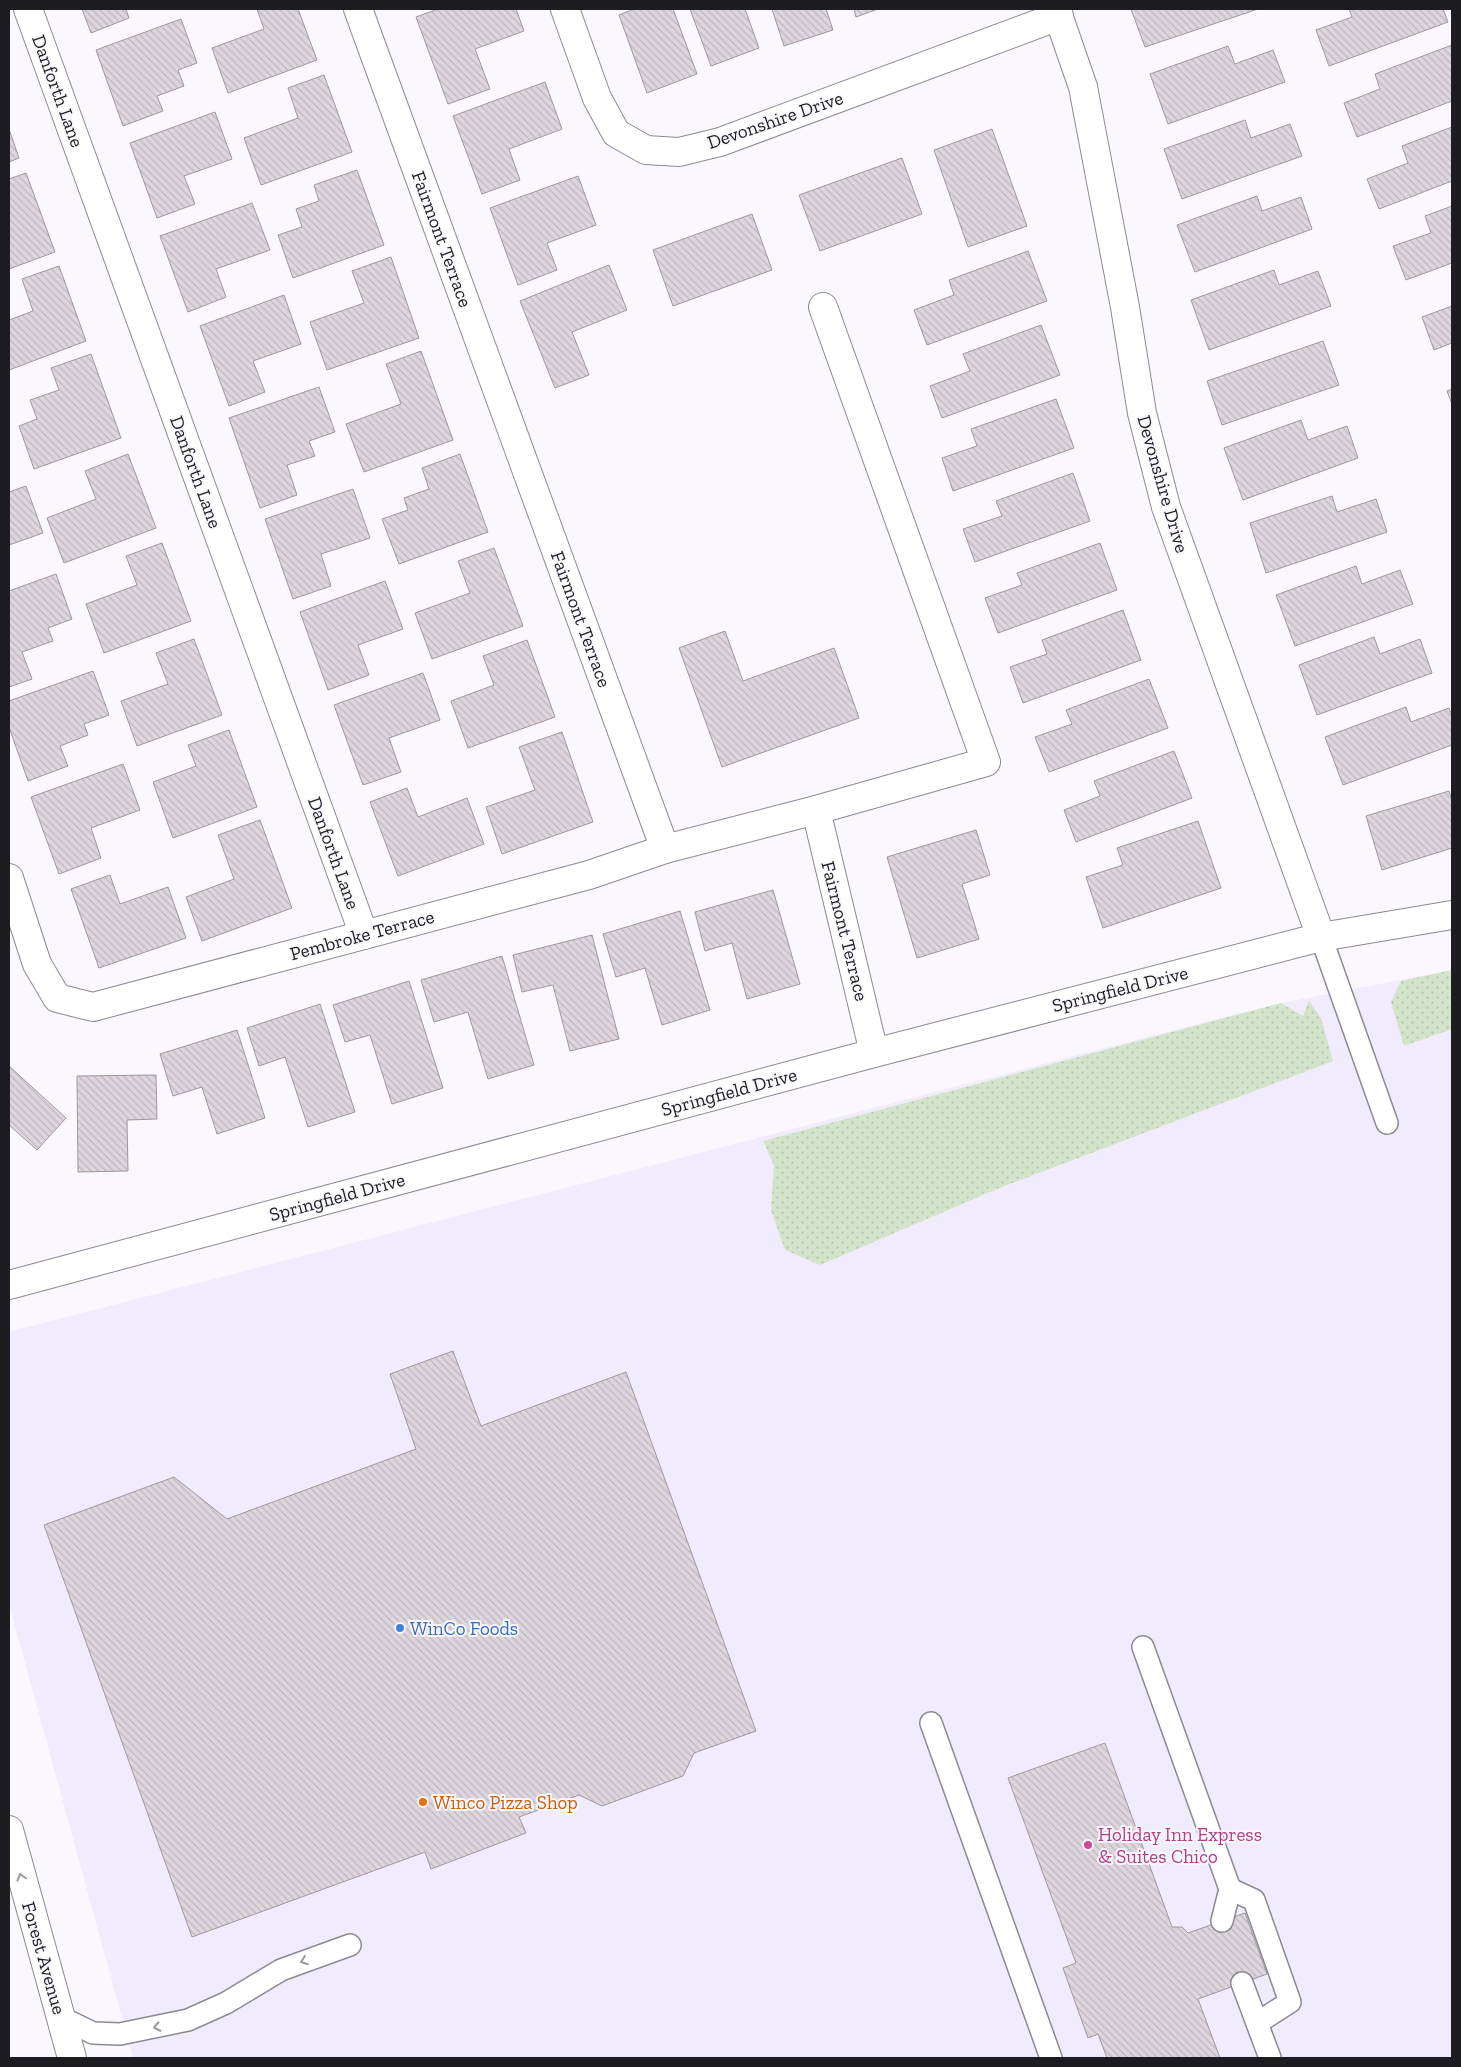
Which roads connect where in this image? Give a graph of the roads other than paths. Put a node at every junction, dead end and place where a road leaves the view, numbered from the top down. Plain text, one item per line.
1 (28, 9) edge
2 (358, 9) edge
3 (565, 9) edge
4 (1057, 12) edge
5 (823, 307) dead end
6 (816, 810) junction
7 (665, 849) junction
8 (9, 878) edge
9 (1452, 915) edge
10 (364, 935) junction
11 (1321, 937) junction
12 (874, 1053) junction
13 (1387, 1123) dead end
14 (9, 1285) edge
15 (1143, 1647) dead end
16 (931, 1723) dead end
17 (9, 1830) edge
18 (1230, 1889) junction
19 (1222, 1921) dead end
20 (350, 1945) dead end
21 (1242, 1983) dead end
22 (60, 2017) junction
23 (1257, 2023) junction
24 (72, 2058) edge
25 (1052, 2058) edge
26 (1270, 2058) edge

1 - 10 street, Danforth Lane
2 - 7 street, Fairmont Terrace
3 - 4 street, Devonshire Drive
4 - 11 street, Devonshire Drive
5 - 6 street
6 - 7 street
6 - 12 street, Fairmont Terrace
7 - 10 street, Pembroke Terrace
8 - 10 street, Pembroke Terrace
9 - 11 street, Springfield Drive
11 - 12 street, Springfield Drive
11 - 13 lane
12 - 14 street, Springfield Drive
15 - 18 lane
16 - 25 lane
22 -> 17 street, Forest Avenue
18 - 19 lane
18 - 23 lane
20 -> 22 lane
21 - 23 lane
22 - 24 street, Forest Avenue
23 - 26 lane

